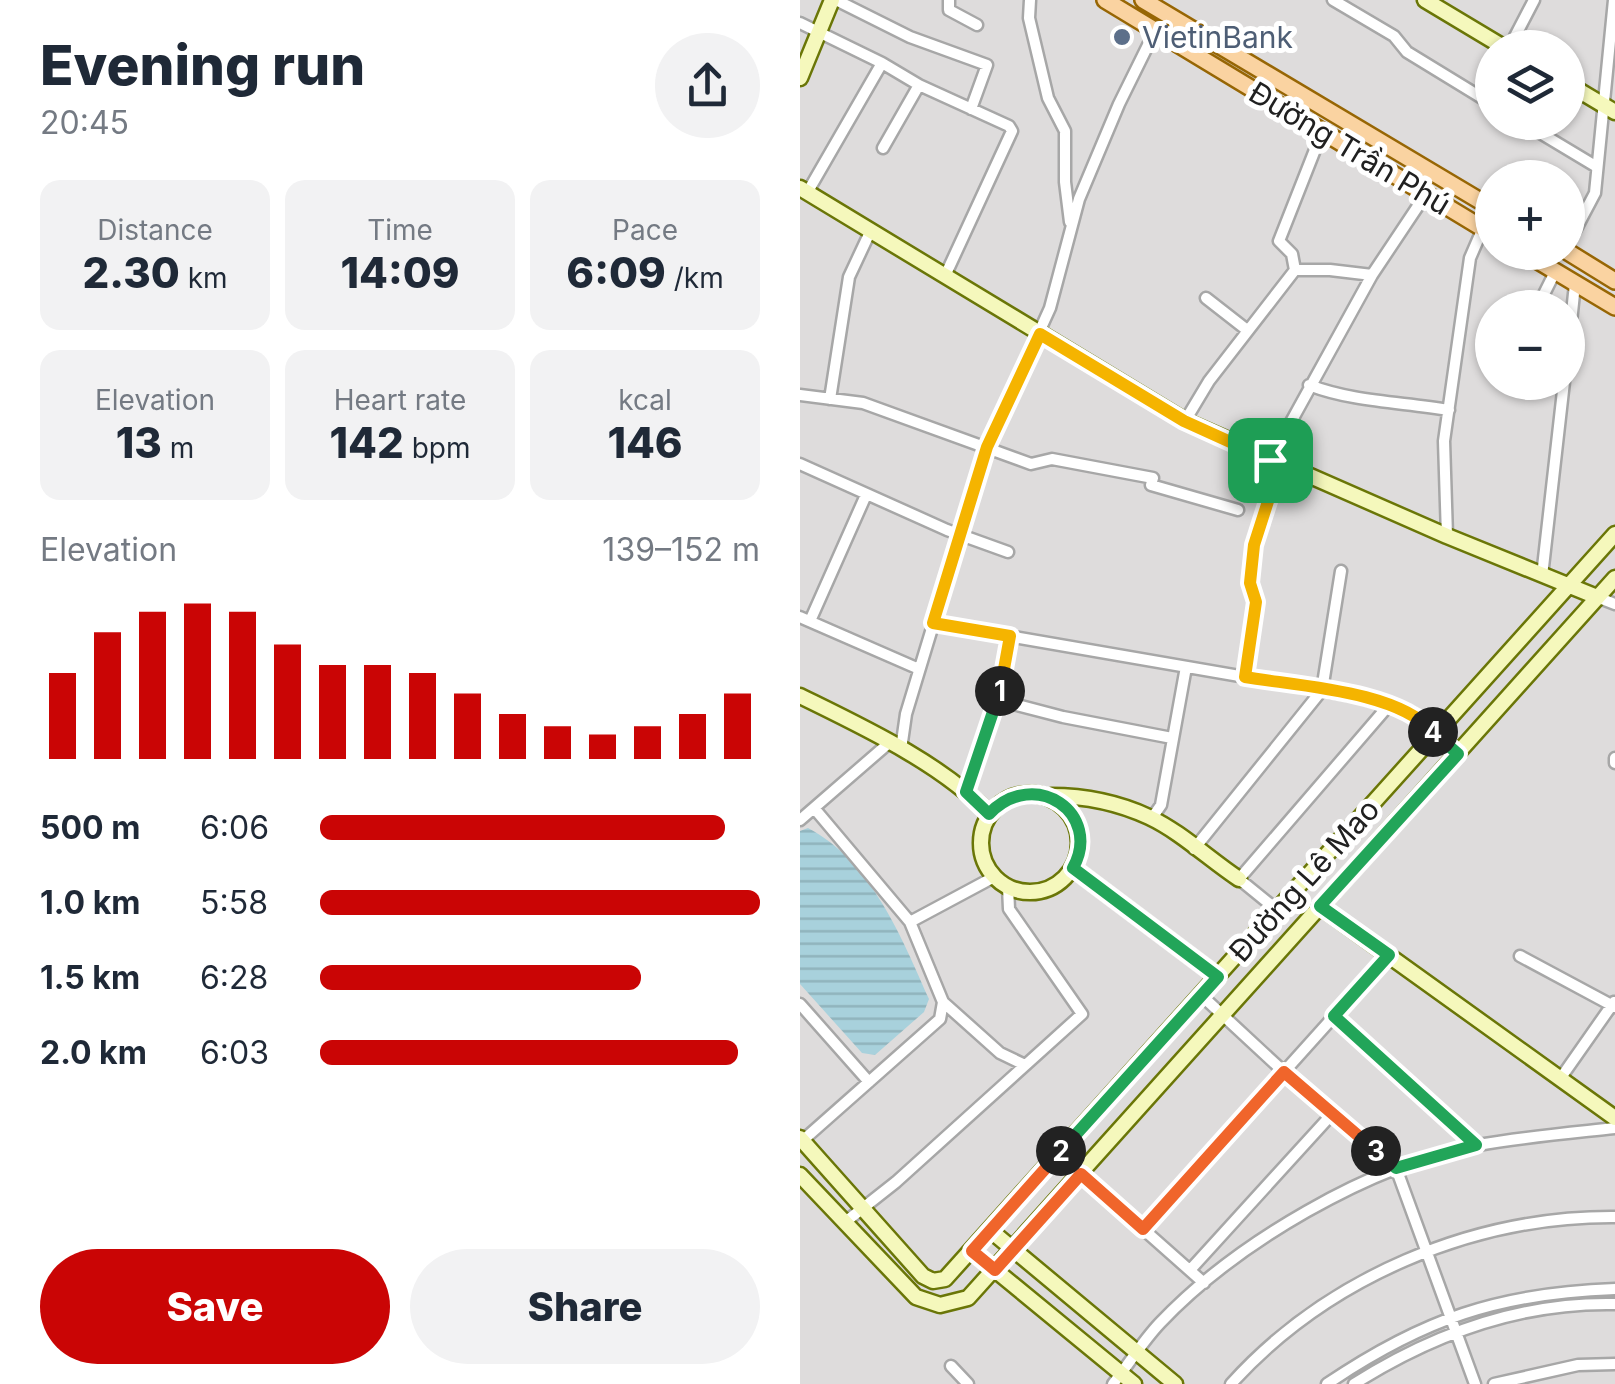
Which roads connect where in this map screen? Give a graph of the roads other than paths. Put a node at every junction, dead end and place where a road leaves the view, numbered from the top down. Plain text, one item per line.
1 (834, 0) edge
2 (948, 0) edge
3 (1030, 0) edge
4 (1105, 0) edge
5 (1143, 0) edge
6 (1333, 0) edge
7 (1425, 0) edge
8 (1534, 0) edge
9 (1614, 0) edge
10 (1450, 6) edge
11 (1170, 7) edge
12 (800, 23) edge
13 (977, 26) dead end
14 (1483, 30) edge
15 (1517, 30) edge
16 (1155, 31) junction
17 (819, 32) junction
18 (882, 63) junction
19 (800, 78) edge
20 (919, 85) junction
21 (1475, 94) edge
22 (1585, 94) edge
23 (1609, 108) edge
24 (971, 109) junction
25 (1332, 113) junction
26 (1322, 132) junction
27 (1552, 140) edge
28 (883, 148) dead end
29 (1597, 167) junction
30 (804, 190) edge
31 (1462, 190) junction
32 (1426, 194) junction
33 (1475, 198) edge
34 (1450, 209) junction
35 (1585, 211) edge
36 (1475, 223) edge
37 (1071, 227) junction
38 (871, 230) junction
39 (1475, 250) edge
40 (1585, 262) edge
41 (1295, 270) junction
42 (1552, 270) edge
43 (1555, 272) junction
44 (1372, 275) junction
45 (945, 276) junction
46 (1615, 280) edge
47 (1575, 284) junction
48 (1546, 290) edge
49 (1574, 290) edge
50 (1206, 298) dead end
51 (1615, 307) edge
52 (1247, 330) junction
53 (1040, 334) junction
54 (1309, 385) junction
55 (800, 395) edge
56 (830, 399) junction
57 (1562, 400) edge
58 (1449, 410) junction
59 (1184, 421) junction
60 (987, 447) junction
61 (1275, 462) junction
62 (800, 464) edge
63 (866, 496) junction
64 (1238, 510) dead end
65 (958, 534) junction
66 (1615, 534) edge
67 (1446, 536) junction
68 (1008, 552) dead end
69 (1340, 571) dead end
70 (1542, 576) junction
71 (1615, 578) edge
72 (1568, 586) junction
73 (1598, 598) junction
74 (1615, 604) edge
75 (805, 619) edge
76 (933, 623) junction
77 (1010, 636) junction
78 (1186, 666) junction
79 (919, 669) junction
80 (1245, 677) junction
81 (1322, 690) junction
82 (800, 696) edge
83 (998, 700) junction
84 (1389, 706) junction
85 (1434, 732) junction
86 (1172, 738) junction
87 (895, 746) junction
88 (1458, 754) junction
89 (966, 792) junction
90 (1045, 796) junction
91 (814, 808) junction
92 (989, 814) junction
93 (1152, 818) junction
94 (800, 820) edge
95 (1194, 849) junction
96 (1073, 868) junction
97 (994, 877) junction
98 (1240, 878) junction
99 (1008, 887) junction
100 (1320, 906) junction
101 (1277, 910) junction
102 (910, 922) junction
103 (1389, 955) junction
104 (1520, 956) dead end
105 (1218, 977) junction
106 (1202, 995) junction
107 (943, 1002) junction
108 (800, 1004) edge
109 (1614, 1004) edge
110 (1223, 1016) junction
111 (1334, 1016) junction
112 (1025, 1065) junction
113 (1284, 1072) junction
114 (1560, 1078) junction
115 (869, 1082) junction
116 (1333, 1113) junction
117 (1615, 1118) edge
118 (1615, 1128) edge
119 (801, 1141) edge
120 (1476, 1145) junction
121 (1396, 1168) junction
122 (800, 1174) edge
123 (1081, 1174) junction
124 (862, 1208) junction
125 (1615, 1218) edge
126 (844, 1223) junction
127 (1143, 1229) junction
128 (990, 1230) junction
129 (1014, 1250) junction
130 (972, 1251) junction
131 (1426, 1251) junction
132 (995, 1270) junction
133 (1190, 1270) junction
134 (1204, 1283) junction
135 (1615, 1289) edge
136 (1615, 1304) edge
137 (1450, 1316) junction
138 (1456, 1331) junction
139 (1136, 1352) junction
140 (1615, 1364) edge
141 (951, 1366) dead end
142 (1117, 1379) edge
143 (968, 1384) edge
144 (1134, 1384) edge
145 (1175, 1384) edge
146 (1231, 1384) edge
147 (1327, 1384) edge
148 (1354, 1384) edge
149 (1474, 1384) edge
150 (1494, 1384) edge

1 - 17 street
1 - 24 street
2 - 13 street
3 - 37 street
4 - 16 main road, Đường Trần Phú
5 - 11 main road, Đường Trần Phú
6 - 21 street
7 - 10 street
8 - 15 street
9 - 23 street
10 - 14 street
11 - 16 main road
11 - 25 main road, Đường Trần Phú
12 - 17 street
16 - 26 main road, Đường Trần Phú
16 - 37 street
17 - 18 street
17 - 19 street
18 - 20 street
18 - 30 street
20 - 24 street
20 - 28 street
22 - 23 street
23 - 29 street
24 - 45 street
25 - 26 main road
25 - 31 main road, Đường Trần Phú
26 - 32 main road, Đường Trần Phú
26 - 41 street
27 - 29 street
29 - 35 street
30 - 38 street
31 - 33 main road, Đường Trần Phú
31 - 34 main road
32 - 34 main road, Đường Trần Phú
32 - 44 street
34 - 36 main road, Đường Trần Phú
37 - 53 street
38 - 45 street
38 - 56 street
39 - 58 street
40 - 46 main road
41 - 44 street
41 - 52 street
42 - 43 main road
43 - 47 main road
43 - 48 street
44 - 54 street
45 - 53 street
47 - 49 street
47 - 51 main road
50 - 52 street
52 - 59 street
53 - 59 street
53 - 60 street
54 - 58 street
54 - 61 street
55 - 56 street
56 - 60 street
57 - 70 street
58 - 67 street
59 - 61 street
60 - 64 street
60 - 65 street
61 - 67 street
61 - 80 street
62 - 63 street
63 - 65 street
63 - 75 street
65 - 68 street
65 - 76 street
66 - 72 street, Đường Lê Mao
67 - 70 street
69 - 81 street
70 - 72 street
71 - 73 street, Đường Lê Mao
72 - 73 street
72 - 85 street, Đường Lê Mao
73 - 74 street
73 - 88 street, Đường Lê Mao
75 - 79 street
76 - 77 street
76 - 79 street
77 - 78 street
77 - 83 street
78 - 80 street
78 - 86 street
79 - 87 street
80 - 81 street
81 - 84 street
81 - 95 street
82 - 87 street
83 - 86 street
83 - 89 street
84 - 85 street
84 - 98 street
85 - 88 street
85 - 101 street, Đường Lê Mao
86 - 93 street
87 - 89 street
87 - 91 street
88 - 100 street, Đường Lê Mao
89 - 92 street
90 - 92 street
90 - 93 street
90 - 96 street
91 - 94 street
91 - 102 street
92 - 97 street
93 - 95 street
95 - 98 street
96 - 99 street
96 - 105 street
97 - 99 street
97 - 102 street
98 - 101 street
99 - 112 street
100 - 103 street
100 - 110 street, Đường Lê Mao
101 - 105 street, Đường Lê Mao
102 - 107 street
103 - 111 street
103 - 114 street
104 - 109 street
105 - 106 street, Đường Lê Mao
106 - 110 street
106 - 128 street, Đường Lê Mao
107 - 112 street
107 - 115 street
108 - 115 street
109 - 114 street
110 - 113 street
110 - 123 street, Đường Lê Mao
111 - 113 street
111 - 120 street
112 - 124 street
113 - 116 street
113 - 127 street
114 - 117 street
115 - 119 street
116 - 121 street
116 - 133 street
118 - 120 street
119 - 124 street
120 - 121 street
121 - 131 street
121 - 134 street
122 - 126 street
123 - 127 street
123 - 129 street, Đường Lê Mao
124 - 126 street
124 - 130 street, Đường Lê Mao
125 - 131 street
126 - 132 street, Đường Lê Mao
127 - 133 street
128 - 129 street
128 - 130 street, Đường Lê Mao
129 - 132 street, Đường Lê Mao
129 - 139 street
130 - 132 street
131 - 137 street
131 - 146 street
132 - 142 street
133 - 134 street
134 - 139 street
135 - 137 street
136 - 138 street
137 - 138 street
137 - 147 street
138 - 148 street
138 - 149 street
139 - 142 street
139 - 145 street
140 - 150 street
141 - 143 street
142 - 144 street

